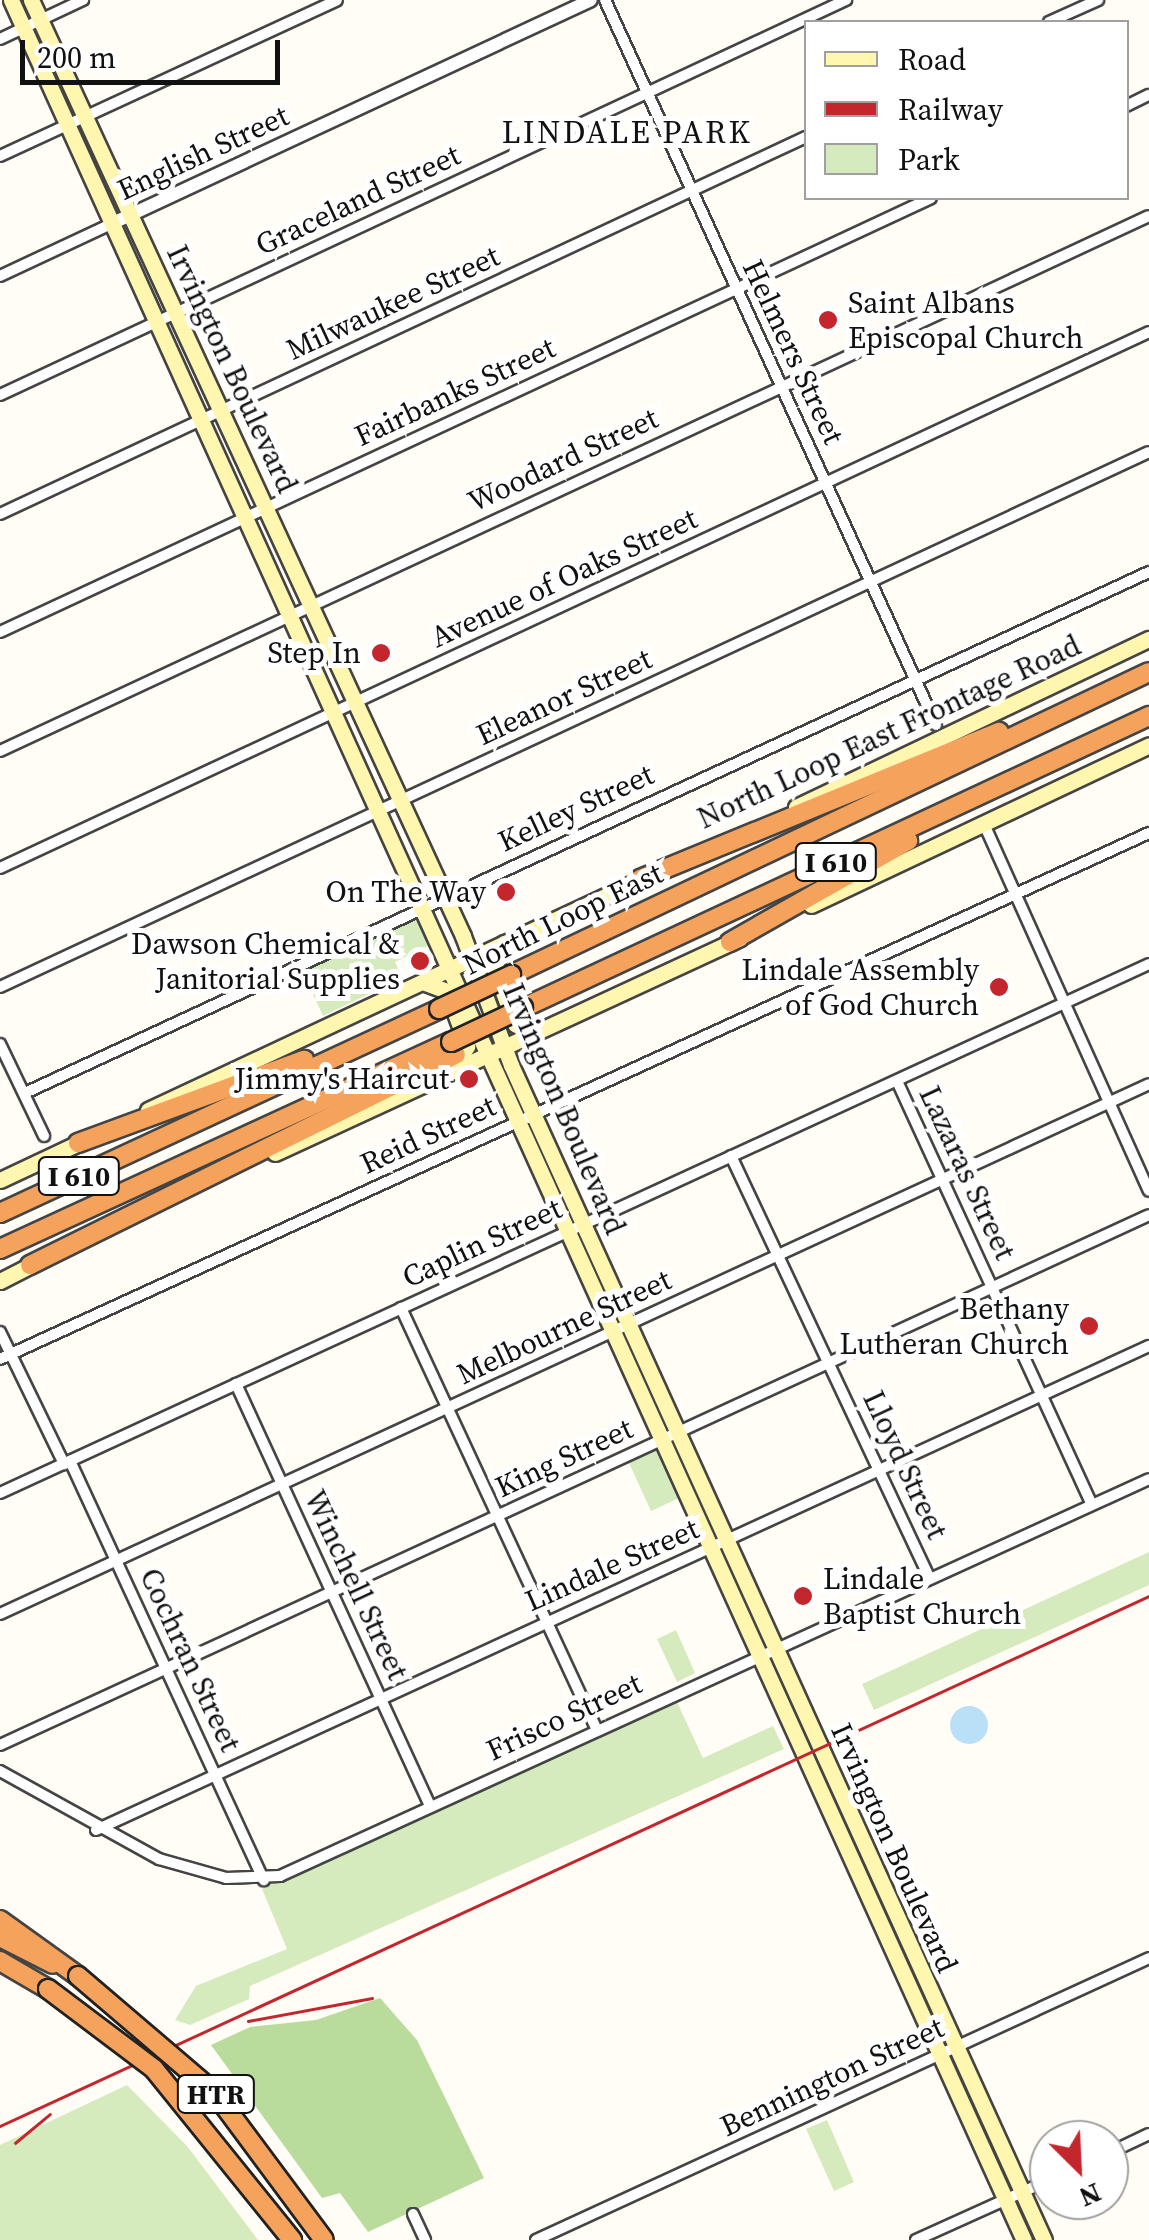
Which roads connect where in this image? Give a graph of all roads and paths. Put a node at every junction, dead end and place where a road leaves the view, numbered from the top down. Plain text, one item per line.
1 (11, 0) edge
2 (31, 0) edge
3 (83, 0) edge
4 (337, 0) edge
5 (591, 0) edge
6 (604, 0) edge
7 (846, 0) edge
8 (1098, 0) edge
9 (40, 20) junction
10 (1053, 20) edge
11 (24, 28) junction
12 (0, 39) edge
13 (646, 93) junction
14 (85, 117) junction
15 (68, 124) junction
16 (804, 139) edge
17 (0, 156) edge
18 (691, 191) junction
19 (927, 200) edge
20 (130, 215) junction
21 (1149, 216) edge
22 (113, 223) junction
23 (0, 276) edge
24 (736, 289) junction
25 (175, 313) junction
26 (158, 321) junction
27 (1149, 332) edge
28 (781, 385) junction
29 (0, 395) edge
30 (220, 411) junction
31 (203, 419) junction
32 (1149, 452) edge
33 (826, 484) junction
34 (266, 508) junction
35 (0, 514) edge
36 (248, 516) junction
37 (1149, 572) edge
38 (871, 581) junction
39 (310, 606) junction
40 (293, 614) junction
41 (0, 632) edge
42 (1149, 639) edge
43 (1149, 672) edge
44 (916, 678) junction
45 (1098, 696) junction
46 (355, 703) junction
47 (338, 711) junction
48 (1149, 716) edge
49 (936, 725) dead end
50 (1094, 741) junction
51 (1149, 745) edge
52 (0, 751) edge
53 (400, 801) junction
54 (383, 809) junction
55 (984, 824) junction
56 (1149, 833) edge
57 (0, 868) edge
58 (640, 879) junction
59 (1014, 893) junction
60 (444, 897) junction
61 (427, 905) junction
62 (730, 942) junction
63 (504, 943) junction
64 (471, 958) junction
65 (1149, 964) edge
66 (454, 967) junction
67 (418, 984) junction
68 (0, 987) edge
69 (1064, 1004) junction
70 (418, 1019) junction
71 (528, 1021) junction
72 (0, 1044) edge
73 (505, 1048) junction
74 (488, 1055) junction
75 (453, 1056) junction
76 (897, 1081) junction
77 (1149, 1084) edge
78 (26, 1093) junction
79 (1109, 1103) junction
80 (534, 1115) junction
81 (518, 1122) junction
82 (44, 1136) dead end
83 (78, 1143) junction
84 (731, 1156) junction
85 (944, 1179) junction
86 (0, 1180) edge
87 (1149, 1191) edge
88 (0, 1213) edge
89 (1149, 1215) edge
90 (67, 1220) junction
91 (575, 1227) junction
92 (0, 1249) edge
93 (778, 1256) junction
94 (0, 1258) edge
95 (30, 1266) joint
96 (0, 1282) edge
97 (993, 1288) junction
98 (401, 1308) junction
99 (629, 1324) junction
100 (613, 1331) junction
101 (0, 1332) edge
102 (1149, 1346) edge
103 (5, 1357) edge
104 (830, 1363) junction
105 (236, 1384) junction
106 (1043, 1396) junction
107 (448, 1408) junction
108 (679, 1432) junction
109 (663, 1440) junction
110 (67, 1462) junction
111 (880, 1470) junction
112 (1149, 1479) edge
113 (282, 1484) junction
114 (0, 1493) edge
115 (1092, 1504) junction
116 (496, 1516) junction
117 (729, 1540) junction
118 (713, 1547) junction
119 (117, 1561) junction
120 (930, 1578) junction
121 (332, 1591) junction
122 (0, 1614) edge
123 (547, 1622) junction
124 (773, 1650) junction
125 (756, 1659) junction
126 (167, 1668) junction
127 (790, 1685) junction
128 (772, 1694) junction
129 (381, 1699) junction
130 (596, 1730) junction
131 (0, 1745) edge
132 (0, 1770) edge
133 (216, 1775) junction
134 (834, 1780) junction
135 (817, 1788) junction
136 (430, 1806) junction
137 (96, 1830) junction
138 (264, 1880) junction
139 (880, 1884) junction
140 (863, 1892) junction
141 (0, 1920) edge
142 (0, 1936) edge
143 (1149, 1958) edge
144 (0, 1961) edge
145 (916, 1964) junction
146 (900, 1972) junction
147 (78, 1976) junction
148 (954, 2048) junction
149 (938, 2055) junction
150 (1029, 2189) edge
151 (1022, 2192) junction
152 (1005, 2200) junction
153 (413, 2214) dead end
154 (292, 2240) edge
155 (324, 2240) edge
156 (425, 2240) edge
157 (536, 2240) edge
158 (916, 2240) edge
159 (1024, 2240) edge
160 (1044, 2240) edge

1 - 11 main road, Irvington Boulevard
2 - 9 main road, Irvington Boulevard
3 - 9 street
4 - 14 street
5 - 20 street, English Street
6 - 13 street, Helmers Street
7 - 13 street, Graceland Street
8 - 10 street
9 - 11 street
9 - 14 main road, Irvington Boulevard
11 - 12 street
11 - 15 main road, Irvington Boulevard
13 - 18 street, Helmers Street
13 - 25 street, Graceland Street
14 - 15 street
14 - 20 main road, Irvington Boulevard
15 - 17 street
15 - 22 main road, Irvington Boulevard
16 - 18 street, Milwaukee Street
18 - 24 street, Helmers Street
18 - 30 street, Milwaukee Street
19 - 24 street, Fairbanks Street
20 - 22 street, English Street
20 - 25 main road, Irvington Boulevard
21 - 28 street, Woodard Street
22 - 23 street, English Street
22 - 26 main road, Irvington Boulevard
24 - 28 street, Helmers Street
24 - 34 street, Fairbanks Street
25 - 26 street, Graceland Street
25 - 30 main road, Irvington Boulevard
26 - 29 street, Graceland Street
26 - 31 main road, Irvington Boulevard
27 - 33 street, Avenue of Oaks Street
28 - 33 street, Helmers Street
28 - 39 street, Woodard Street
30 - 31 street, Milwaukee Street
30 - 34 main road, Irvington Boulevard
31 - 35 street, Milwaukee Street
31 - 36 main road, Irvington Boulevard
32 - 38 street, Eleanor Street
33 - 38 street, Helmers Street
33 - 46 street, Avenue of Oaks Street
34 - 36 street, Fairbanks Street
34 - 39 main road, Irvington Boulevard
36 - 40 main road, Irvington Boulevard
36 - 41 street, Fairbanks Street
37 - 44 street, Kelley Street
38 - 44 street, Helmers Street
38 - 53 street, Eleanor Street
39 - 40 street, Woodard Street
39 - 46 main road, Irvington Boulevard
40 - 47 main road, Irvington Boulevard
40 - 52 street, Woodard Street
42 - 58 main road, North Loop East Frontage Road
43 - 45 highway, North Loop East / I 610
44 - 49 street, Helmers Street
44 - 60 street, Kelley Street
45 - 58 highway
45 - 70 highway, North Loop East / I 610, bridge
46 - 47 street, Avenue of Oaks Street
46 - 53 main road, Irvington Boulevard
47 - 54 main road, Irvington Boulevard
47 - 57 street, Avenue of Oaks Street
48 - 50 highway, North Loop East / I 610
50 - 62 highway
50 - 71 highway, North Loop East / I 610
51 - 55 main road
53 - 54 street, Eleanor Street
53 - 60 main road, Irvington Boulevard
54 - 61 main road, Irvington Boulevard
54 - 68 street, Eleanor Street
55 - 59 street
55 - 62 main road
56 - 59 street, Reid Street
58 - 63 main road, North Loop East Frontage Road
59 - 69 street
59 - 80 street, Reid Street
60 - 61 street, Kelley Street
60 - 64 main road, Irvington Boulevard
61 - 66 main road, Irvington Boulevard
61 - 78 street, Kelley Street
62 - 71 main road
63 - 64 main road, North Loop East Frontage Road
63 - 71 main road
64 - 66 main road, North Loop East Frontage Road
64 - 73 main road, Irvington Boulevard
65 - 69 street, Caplin Street
66 - 67 main road, North Loop East Frontage Road
66 - 74 main road, Irvington Boulevard
67 - 75 main road
67 - 83 main road, North Loop East Frontage Road
69 - 76 street, Caplin Street
69 - 79 street
70 - 83 highway
70 - 88 highway, North Loop East / I 610
71 - 73 main road
71 - 75 highway, North Loop East / I 610, bridge
72 - 78 street
73 - 74 main road
73 - 80 main road, Irvington Boulevard
74 - 75 main road
74 - 81 main road, Irvington Boulevard
75 - 90 highway, North Loop East / I 610
75 - 95 highway
76 - 84 street, Caplin Street
76 - 85 street, Lazaras Street
77 - 79 street, Melbourne Street
78 - 82 street
79 - 85 street, Melbourne Street
79 - 87 street
80 - 81 street, Reid Street
80 - 91 main road, Irvington Boulevard
81 - 91 main road, Irvington Boulevard
81 - 103 street, Reid Street
83 - 86 main road, North Loop East Frontage Road
84 - 91 street, Caplin Street
84 - 93 street, Lloyd Street
85 - 93 street, Melbourne Street
85 - 97 street, Lazaras Street
89 - 97 street, King Street
90 - 92 highway, North Loop East / I 610
90 - 94 highway
91 - 98 street, Caplin Street
91 - 99 main road, Irvington Boulevard
91 - 100 main road, Irvington Boulevard
93 - 99 street, Melbourne Street
93 - 104 street, Lloyd Street
95 - 96 main road
97 - 104 street, King Street
97 - 106 street, Lazaras Street
98 - 105 street, Caplin Street
98 - 107 street
99 - 100 street, Melbourne Street
99 - 108 main road, Irvington Boulevard
100 - 107 street, Melbourne Street
100 - 109 main road, Irvington Boulevard
101 - 103 street, Cochran Street
102 - 106 street, Lindale Street
103 - 110 street, Cochran Street
104 - 108 street, King Street
104 - 111 street, Lloyd Street
105 - 110 street, Caplin Street
105 - 113 street, Winchell Street
106 - 111 street, Lindale Street
106 - 115 street, Lazaras Street
107 - 113 street, Melbourne Street
107 - 116 street
108 - 109 street, King Street
108 - 117 main road, Irvington Boulevard
109 - 116 street, King Street
109 - 118 main road, Irvington Boulevard
110 - 114 street, Caplin Street
110 - 119 street, Cochran Street
111 - 117 street, Lindale Street
111 - 120 street, Lloyd Street
112 - 115 street, Frisco Street
113 - 119 street, Melbourne Street
113 - 121 street, Winchell Street
115 - 120 street, Frisco Street
116 - 121 street, King Street
116 - 123 street
117 - 118 street, Lindale Street
117 - 124 main road, Irvington Boulevard
118 - 123 street, Lindale Street
118 - 125 main road, Irvington Boulevard
119 - 122 street, Melbourne Street
119 - 126 street, Cochran Street
120 - 124 street, Frisco Street
121 - 126 street, King Street
121 - 129 street, Winchell Street
123 - 129 street, Lindale Street
123 - 130 street
124 - 125 street, Frisco Street
124 - 127 main road, Irvington Boulevard
125 - 128 main road, Irvington Boulevard
125 - 130 street, Frisco Street
126 - 131 street, King Street
126 - 133 street, Cochran Street
127 - 128 main road
127 - 134 main road, Irvington Boulevard
128 - 135 main road, Irvington Boulevard
129 - 133 street, Lindale Street
129 - 136 street, Winchell Street
130 - 136 street, Frisco Street
132 - 137 street
133 - 137 street, Lindale Street
133 - 138 street, Cochran Street
134 - 135 main road
134 - 139 main road, Irvington Boulevard
135 - 140 main road, Irvington Boulevard
136 - 138 street, Frisco Street
137 - 138 street
139 - 140 main road
139 - 145 main road, Irvington Boulevard
140 - 146 main road, Irvington Boulevard
141 - 147 highway
142 - 147 highway
143 - 148 street, Bennington Street
144 - 154 highway, HTR, bridge
145 - 146 main road
145 - 148 main road, Irvington Boulevard
146 - 149 main road, Irvington Boulevard
147 - 155 highway, HTR, bridge
148 - 149 street, Bennington Street
148 - 151 main road, Irvington Boulevard
149 - 152 main road, Irvington Boulevard
149 - 157 street, Bennington Street
150 - 151 street
151 - 152 street
151 - 160 main road, Irvington Boulevard
152 - 158 street
152 - 159 main road, Irvington Boulevard
153 - 156 street

